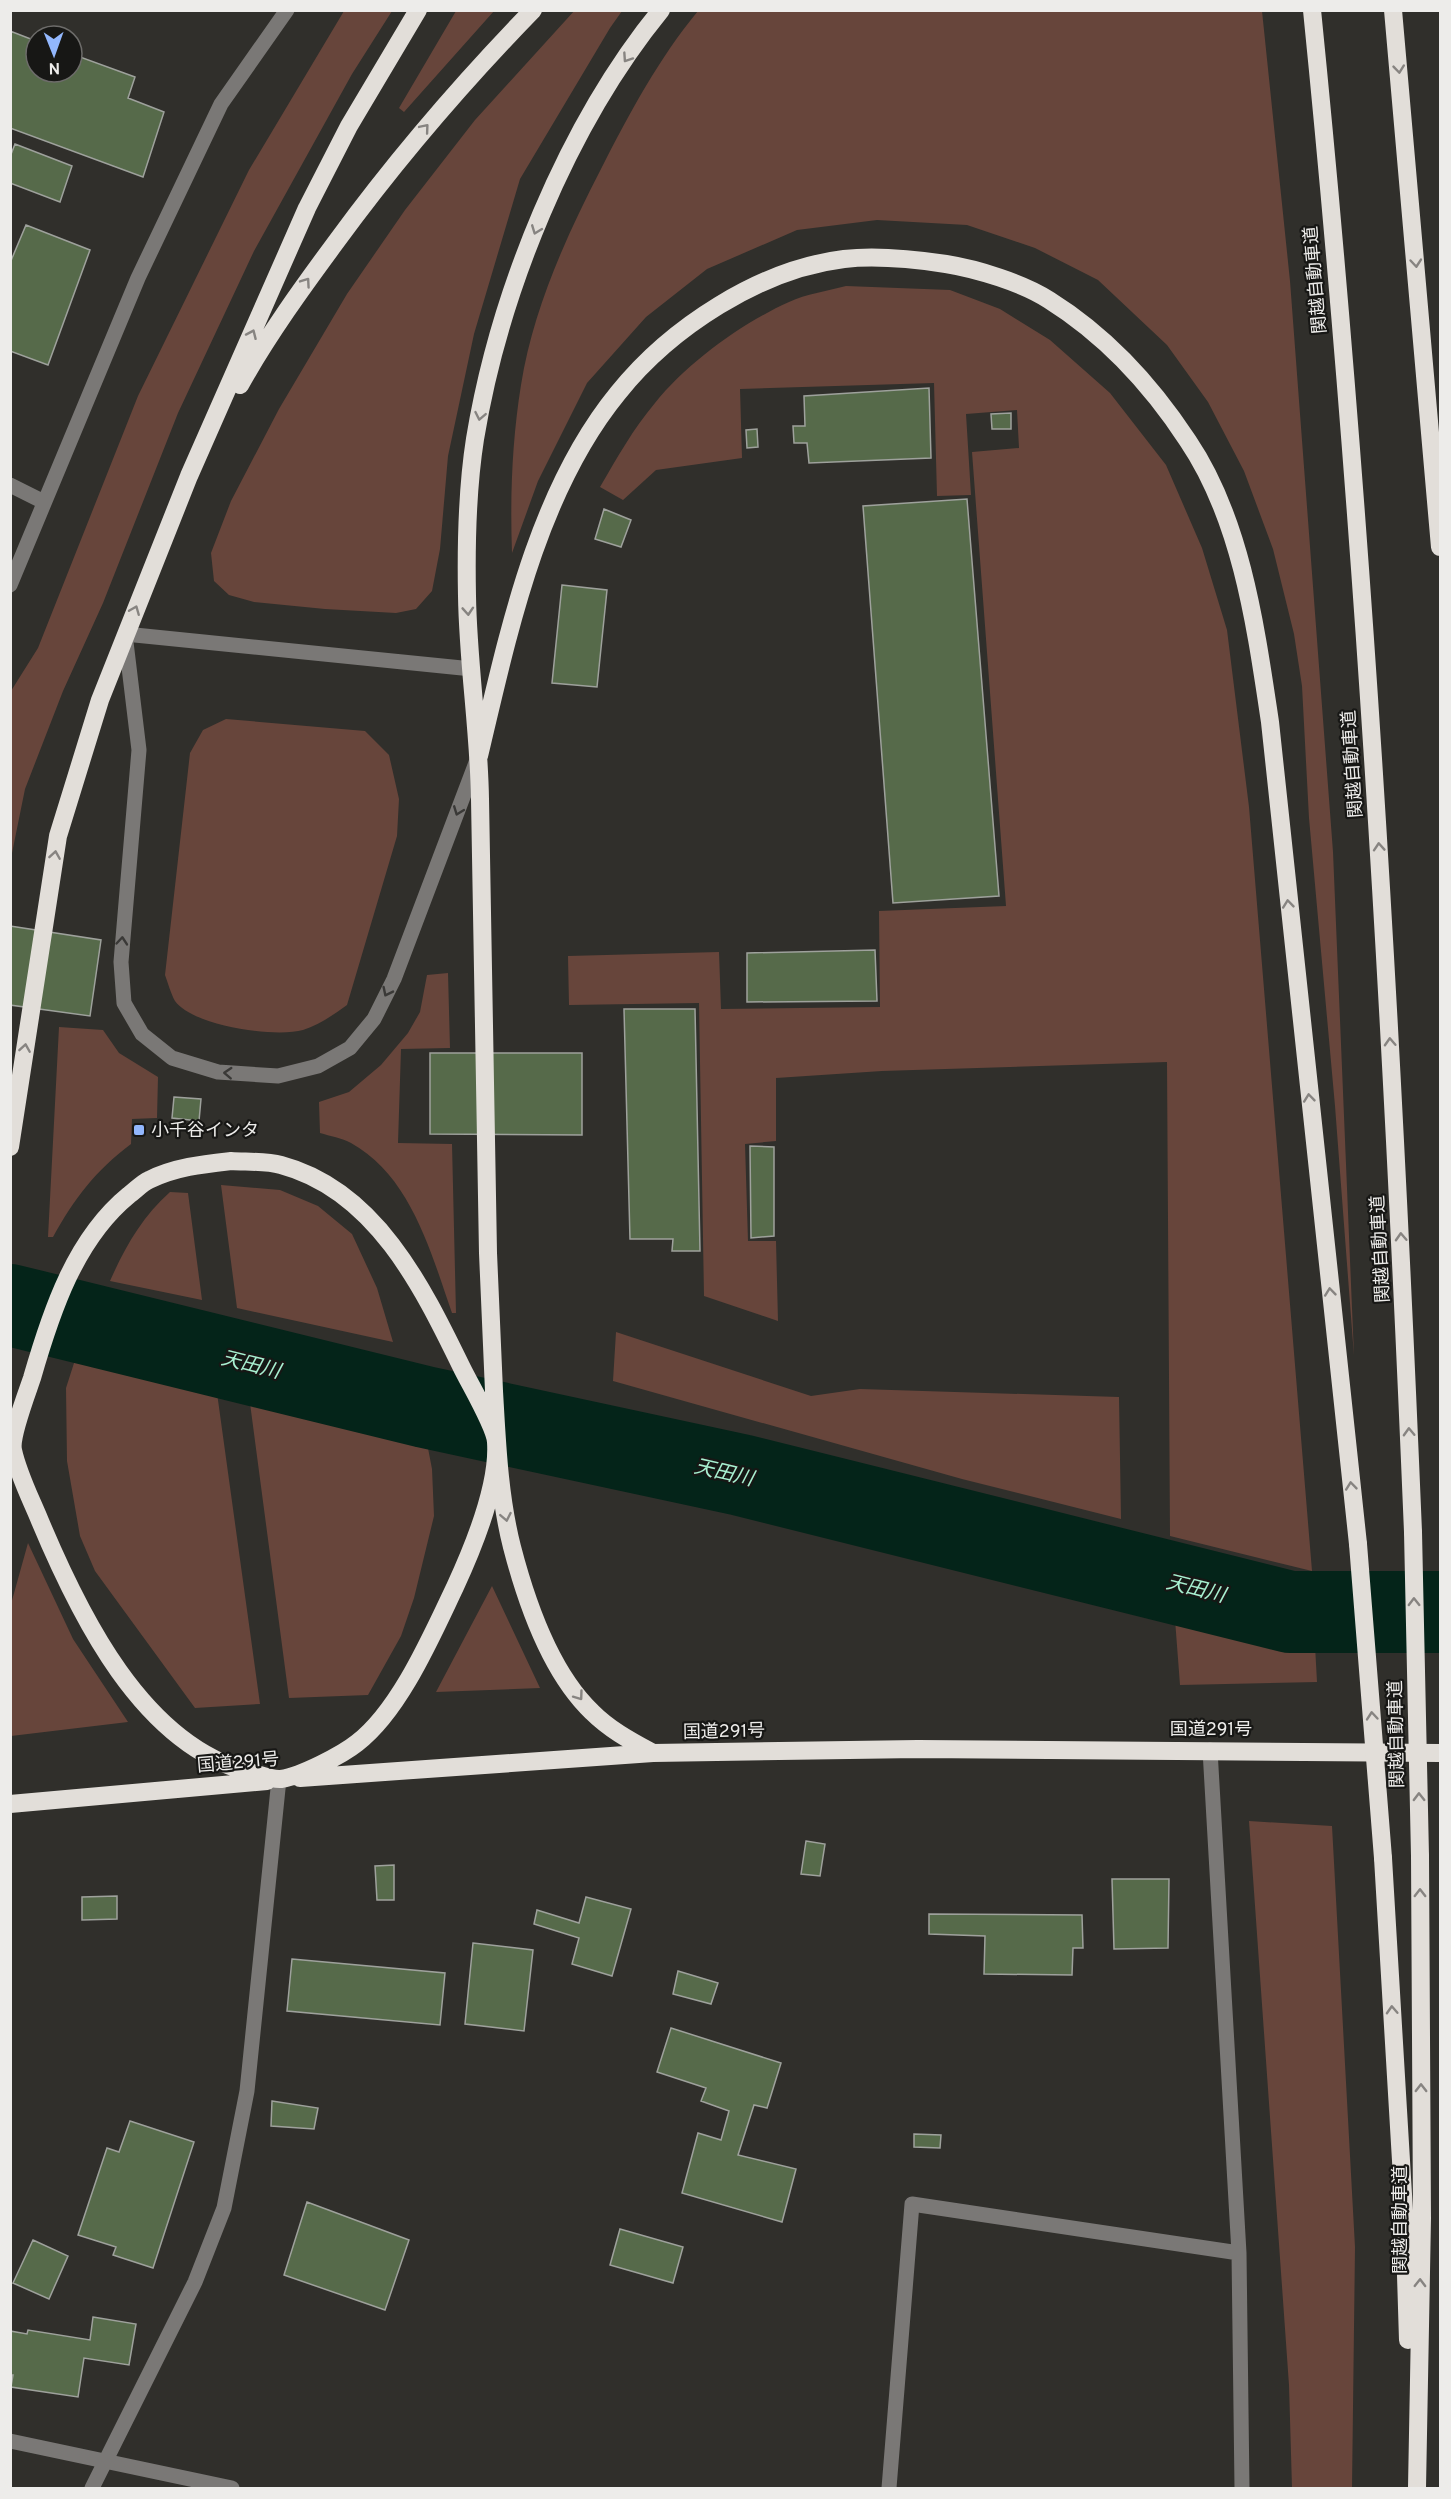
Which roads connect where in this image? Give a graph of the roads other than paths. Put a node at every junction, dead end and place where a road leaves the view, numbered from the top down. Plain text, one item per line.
1 (287, 10) edge
2 (418, 10) edge
3 (533, 10) edge
4 (661, 10) edge
5 (1312, 10) edge
6 (1392, 10) edge
7 (189, 476) junction
8 (10, 485) edge
9 (44, 502) junction
10 (1440, 547) edge
11 (10, 585) edge
12 (125, 634) junction
13 (472, 669) junction
14 (479, 756) junction
15 (10, 1147) edge
16 (10, 1429) edge
17 (496, 1439) junction
18 (11, 1446) edge
19 (10, 1456) edge
20 (1210, 1750) junction
21 (653, 1753) junction
22 (1440, 1753) edge
23 (279, 1779) junction
24 (10, 1804) edge
25 (1239, 2253) junction
26 (10, 2442) edge
27 (106, 2462) junction
28 (92, 2488) edge
29 (232, 2488) edge
30 (889, 2488) edge
31 (1242, 2488) edge
32 (1412, 2488) edge
33 (1417, 2488) edge

1 - 9 street
7 -> 2 highway
7 -> 3 highway
4 -> 13 highway
33 -> 5 highway, 関越自動車道, bridge
6 -> 10 highway
12 -> 7 highway
8 - 9 street
9 - 11 street
12 - 13 street
14 -> 12 street
15 -> 12 highway
13 - 14 highway
14 - 17 highway
32 -> 14 highway, bridge
16 - 18 highway
17 - 18 highway
17 -> 21 highway
17 - 23 highway
18 - 19 highway
18 - 23 highway
20 - 21 highway, 国道291号
20 - 22 highway, 国道291号
20 - 25 street
21 - 23 highway, 国道291号
23 - 24 highway, 国道291号
23 - 27 street
25 - 30 street
25 - 31 street
26 - 27 street
27 - 28 street
27 - 29 street

